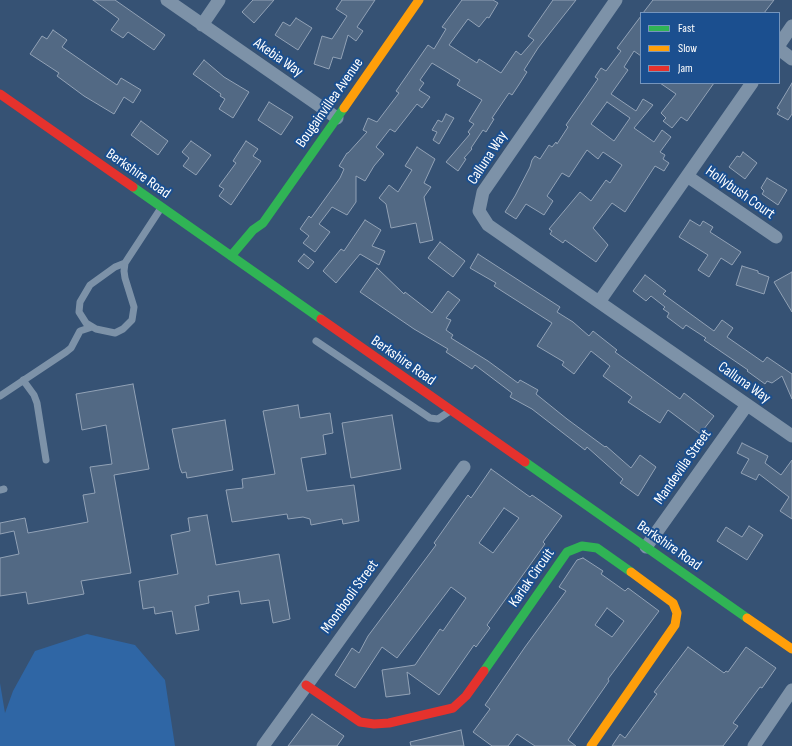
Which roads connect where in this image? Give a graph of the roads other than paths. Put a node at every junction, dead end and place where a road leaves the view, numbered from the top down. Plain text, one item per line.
1 (167, 0) edge
2 (219, 0) edge
3 (419, 0) edge
4 (616, 0) edge
5 (202, 25) junction
6 (792, 26) edge
7 (780, 44) edge
8 (780, 50) edge
9 (792, 58) edge
10 (751, 84) edge
11 (0, 94) edge
12 (337, 118) junction
13 (687, 176) junction
14 (160, 211) junction
15 (164, 219) dead end
16 (264, 223) junction
17 (261, 235) dead end
18 (776, 237) dead end
19 (249, 254) dead end
20 (231, 256) junction
21 (125, 263) junction
22 (242, 263) junction
23 (599, 302) junction
24 (92, 327) junction
25 (316, 341) dead end
26 (23, 380) junction
27 (0, 396) edge
28 (747, 405) junction
29 (451, 411) junction
30 (792, 436) edge
31 (46, 460) dead end
32 (464, 467) dead end
33 (646, 548) junction
34 (792, 649) edge
35 (306, 685) junction
36 (792, 690) edge
37 (264, 746) edge
38 (591, 746) edge
39 (754, 746) edge

1 - 5 street, Akebia Way
2 - 5 street
3 - 12 street, Bougainvillea Avenue
4 - 23 street, Calluna Way
5 - 12 street, Akebia Way
6 - 7 street
8 - 9 street
10 - 13 street
11 - 14 street, Berkshire Road
12 - 16 street, Bougainvillea Avenue
13 - 18 street, Hollybush Court
13 - 23 street
14 - 15 lane
14 - 20 street, Berkshire Road
14 - 21 lane
16 - 17 street, Bougainvillea Avenue
16 - 20 street, Bougainvillea Avenue
19 - 22 street
20 - 22 street, Berkshire Road
21 - 24 lane
21 - 24 lane
22 - 29 street, Berkshire Road
23 - 28 street, Calluna Way
24 - 26 lane
25 - 29 lane
26 - 27 lane
26 - 31 lane
28 - 30 street, Calluna Way
28 - 33 street, Mandevilla Street
29 - 33 street, Berkshire Road
32 - 35 street, Moonbooli Street
33 - 34 street, Berkshire Road
35 - 37 street, Moonbooli Street
35 - 38 street, Karlak Circuit
36 - 39 street

